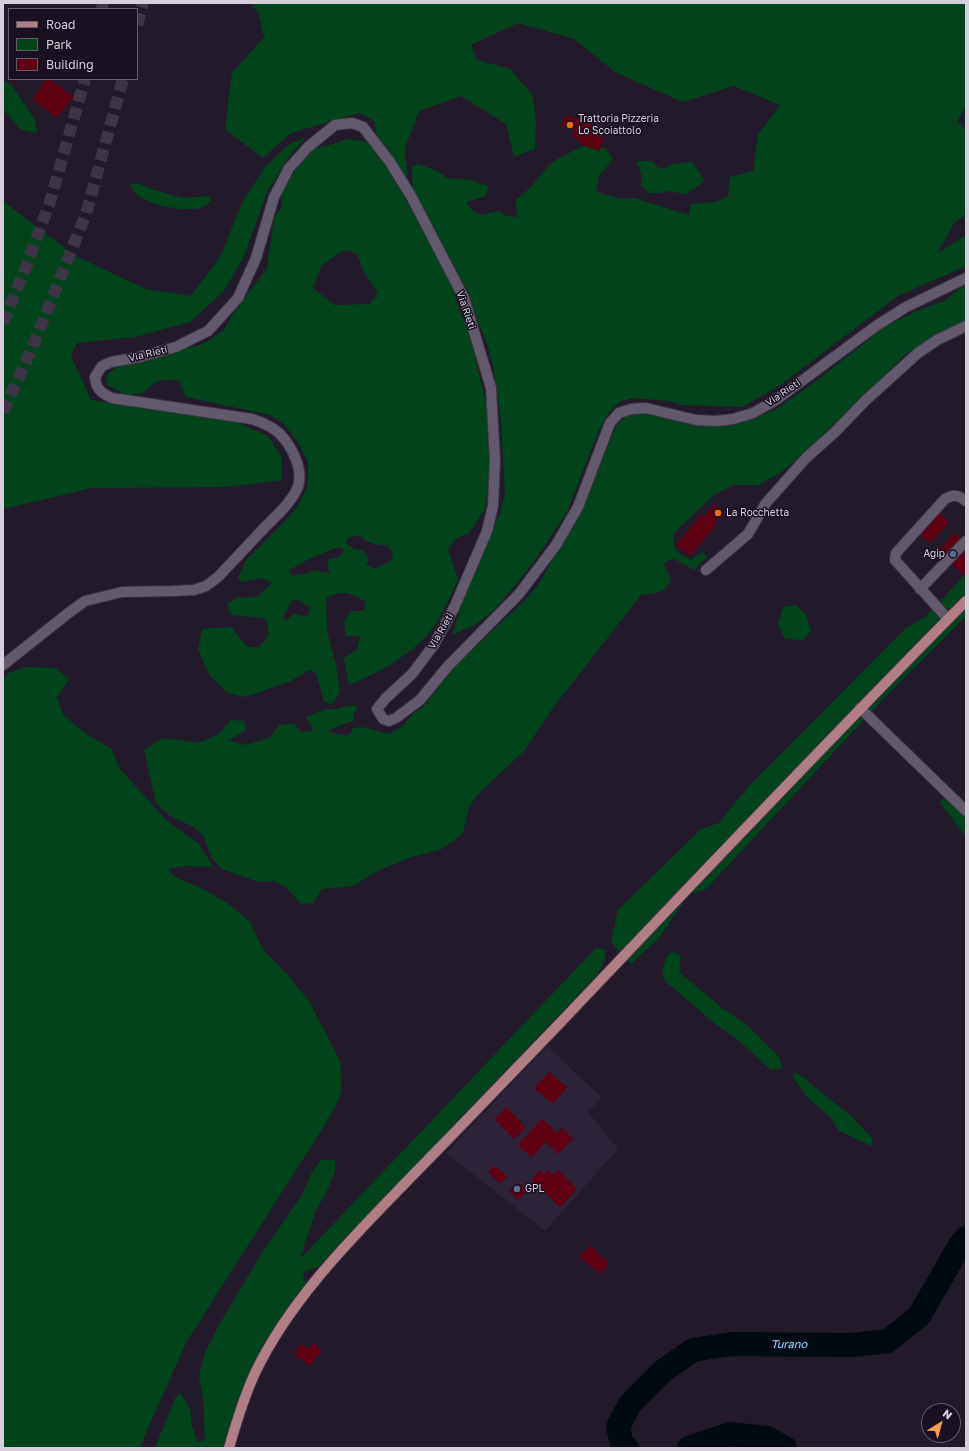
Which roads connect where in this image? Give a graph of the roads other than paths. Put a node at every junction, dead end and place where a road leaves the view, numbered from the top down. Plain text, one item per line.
1 (966, 278) edge
2 (966, 326) edge
3 (966, 501) edge
4 (966, 541) edge
5 (706, 570) dead end
6 (920, 589) junction
7 (966, 601) edge
8 (948, 618) junction
9 (3, 665) edge
10 (860, 708) junction
11 (966, 810) edge
12 (229, 1448) edge

1 - 9 street, Via Rieti
2 - 5 street
3 - 6 street
4 - 6 street
6 - 8 street
7 - 8 main road
8 - 10 main road
10 - 11 street
10 - 12 main road

